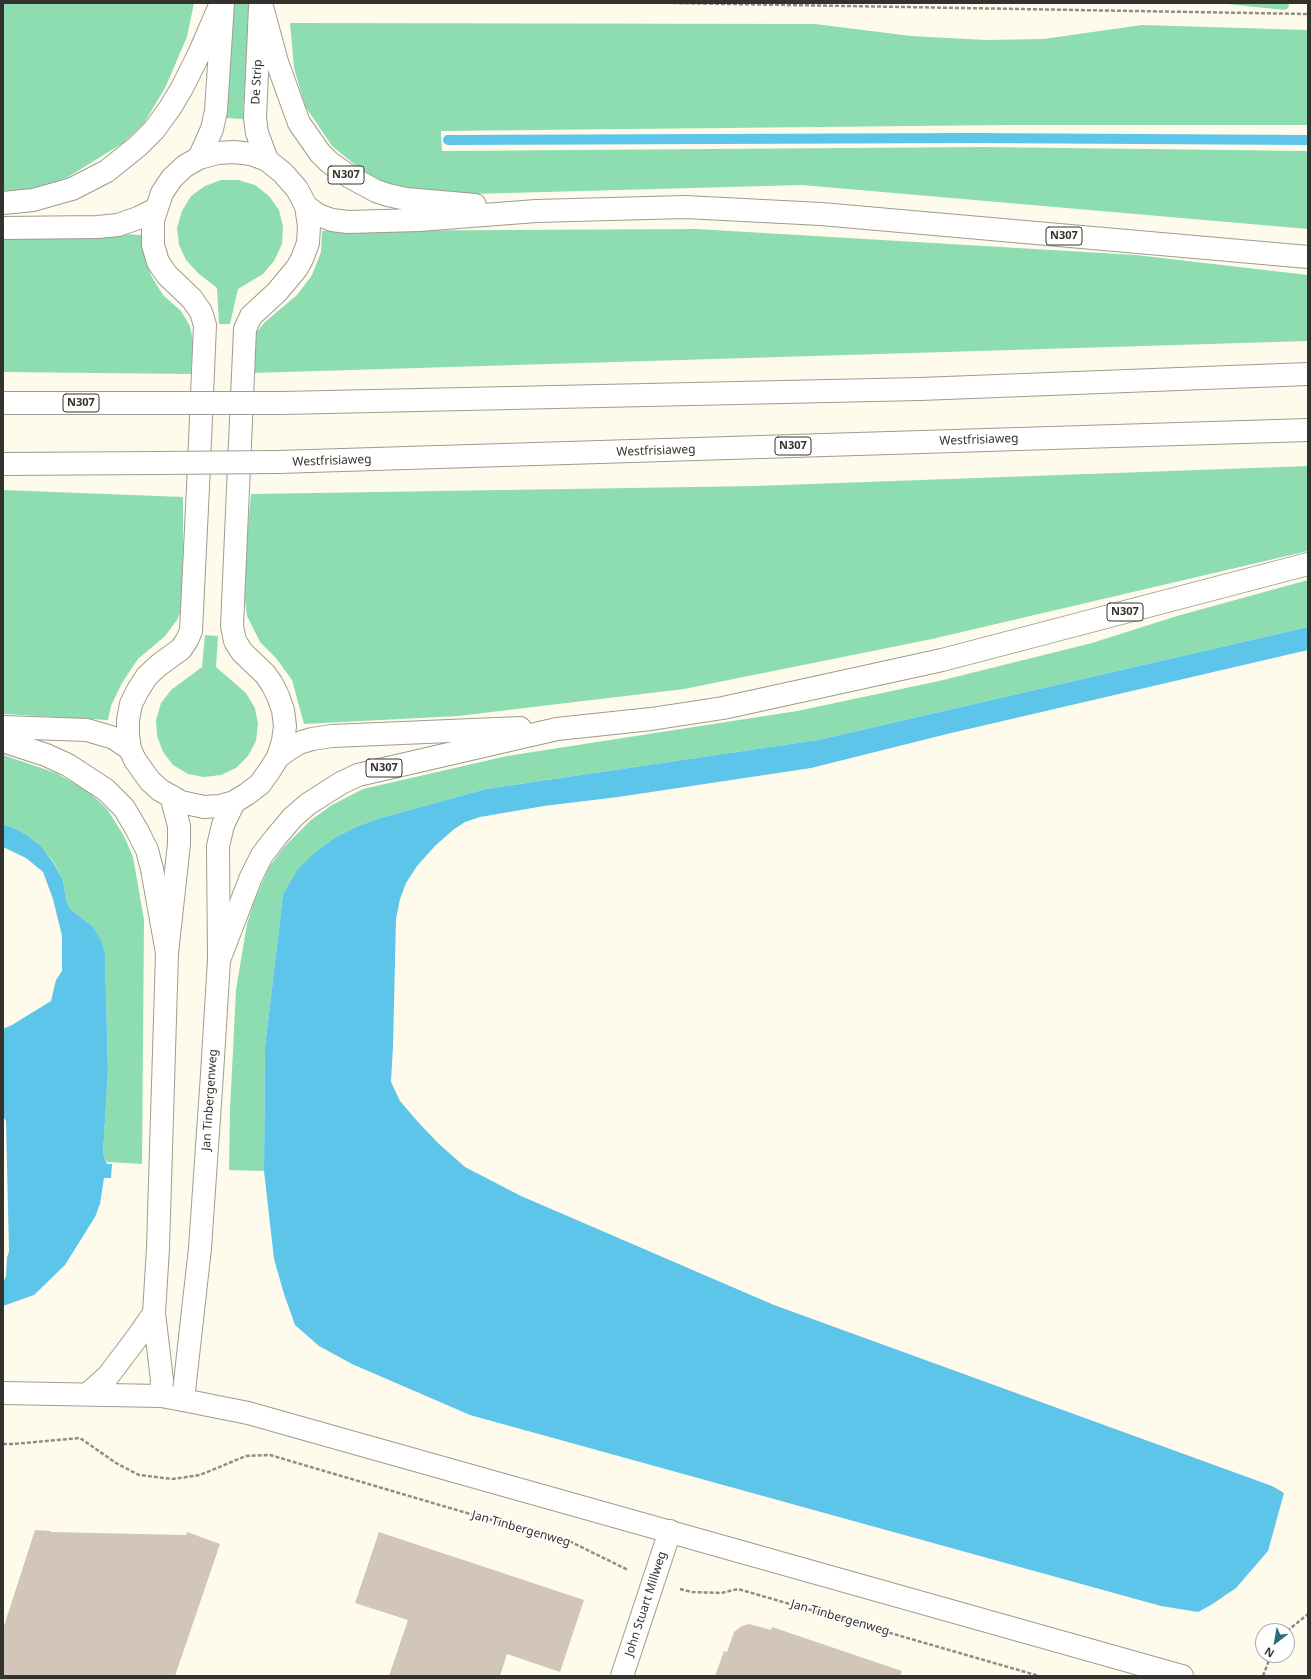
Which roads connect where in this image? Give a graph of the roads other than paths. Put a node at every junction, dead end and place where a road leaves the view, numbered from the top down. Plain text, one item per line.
1 (222, 3) edge
2 (261, 3) edge
3 (199, 158) junction
4 (267, 160) junction
5 (3, 203) edge
6 (306, 206) junction
7 (156, 209) junction
8 (536, 211) junction
9 (3, 228) edge
10 (1308, 258) edge
11 (1308, 374) edge
12 (3, 403) edge
13 (1308, 430) edge
14 (3, 464) edge
15 (1308, 564) edge
16 (3, 727) edge
17 (557, 729) junction
18 (3, 741) edge
19 (130, 748) junction
20 (278, 757) junction
21 (171, 796) junction
22 (234, 802) junction
23 (167, 953) junction
24 (219, 960) junction
25 (154, 1313) junction
26 (3, 1393) edge
27 (88, 1394) junction
28 (161, 1396) junction
29 (183, 1400) junction
30 (670, 1532) junction
31 (622, 1676) edge
32 (1182, 1676) edge

1 - 3 main road
1 - 5 main road
2 - 4 main road, De Strip
2 - 8 main road, N307
3 - 4 main road
3 - 7 main road
4 - 6 main road
6 - 8 main road, N307
6 - 20 main road
7 - 9 main road
7 - 19 main road
8 - 10 main road, N307
11 - 12 main road, N307, bridge
13 - 14 main road, Westfrisiaweg / N307, bridge
15 - 17 main road, N307
16 - 19 main road
17 - 20 main road, N307
17 - 24 main road, N307
18 - 23 main road
19 - 21 main road
20 - 22 main road
21 - 22 main road
21 - 23 main road
22 - 24 main road, Jan Tinbergenweg
23 - 25 main road
24 - 29 main road, Jan Tinbergenweg
25 - 27 main road
25 - 28 main road
26 - 27 main road
27 - 28 main road
28 - 29 main road
29 - 30 main road
30 - 31 main road, John Stuart Millweg
30 - 32 main road

